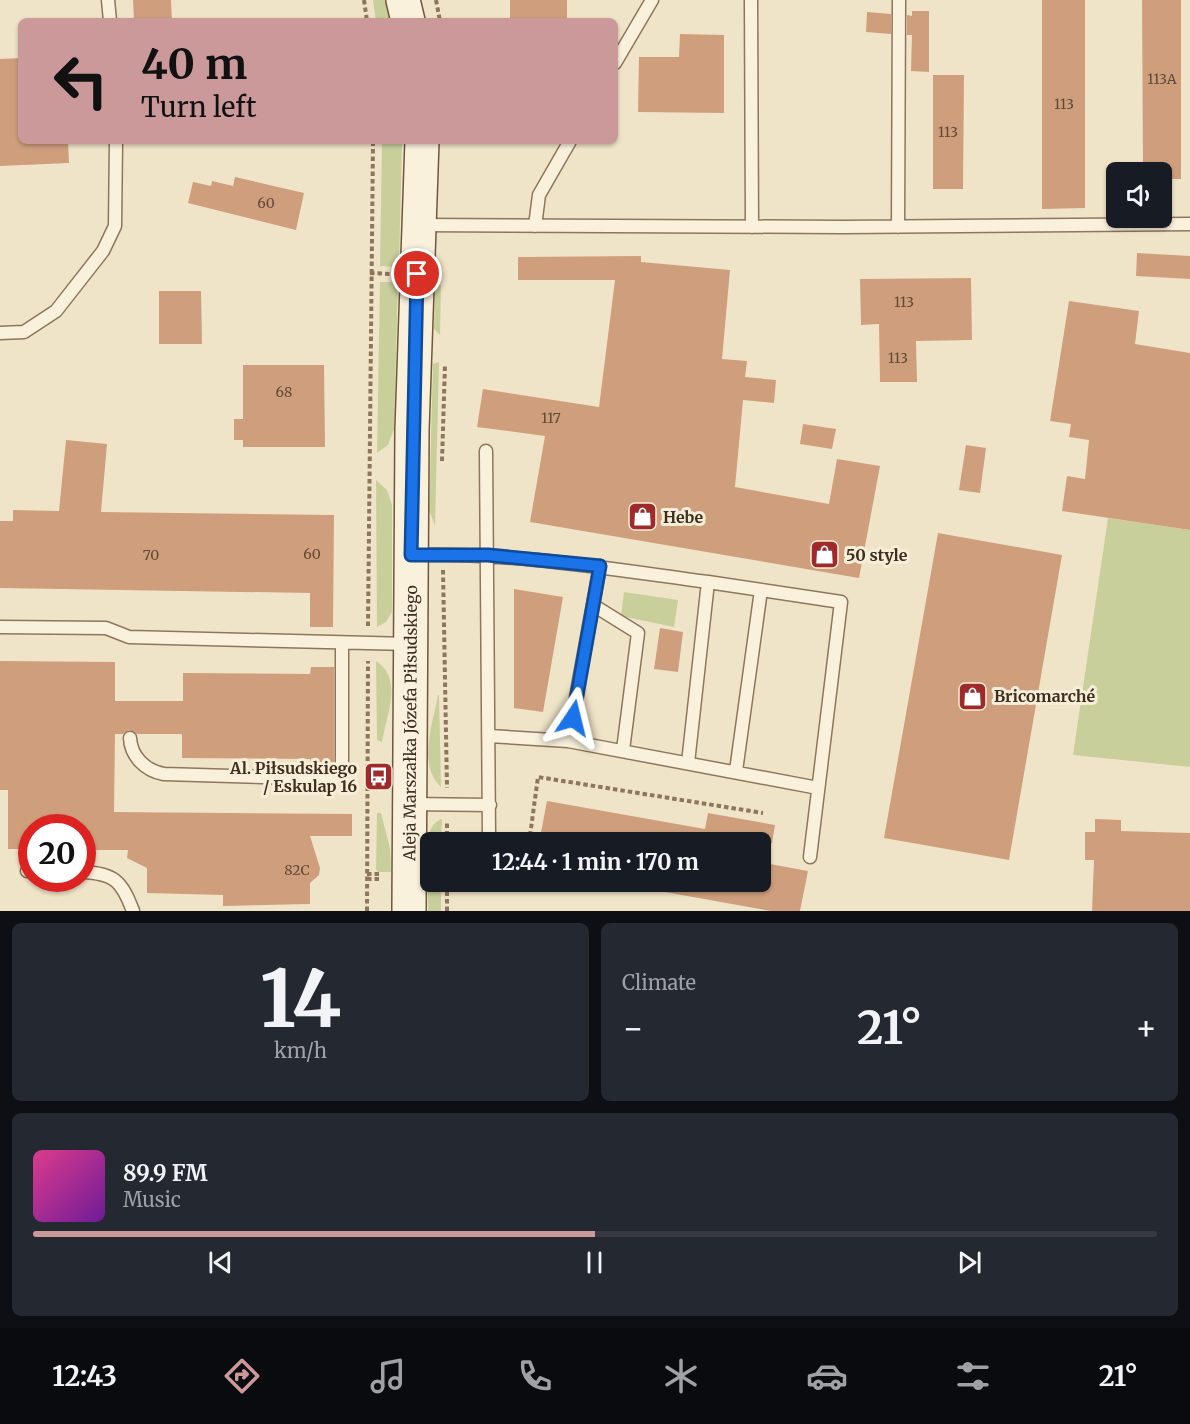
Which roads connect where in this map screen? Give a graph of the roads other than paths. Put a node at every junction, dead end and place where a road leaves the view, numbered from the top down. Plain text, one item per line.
1 (108, 0) edge
2 (403, 0) edge
3 (421, 0) edge
4 (652, 0) edge
5 (751, 0) edge
6 (899, 0) edge
7 (110, 18) edge
8 (407, 18) edge
9 (421, 18) edge
10 (618, 58) edge
11 (116, 144) edge
12 (422, 144) edge
13 (568, 144) edge
14 (1190, 224) edge
15 (419, 225) junction
16 (536, 226) junction
17 (752, 226) junction
18 (898, 227) junction
19 (0, 333) edge
20 (486, 451) dead end
21 (427, 555) junction
22 (488, 555) junction
23 (600, 566) junction
24 (708, 582) junction
25 (761, 590) junction
26 (593, 605) junction
27 (0, 627) edge
28 (342, 643) junction
29 (409, 644) junction
30 (490, 736) junction
31 (130, 738) dead end
32 (568, 741) junction
33 (623, 750) junction
34 (688, 763) junction
35 (736, 771) junction
36 (818, 788) junction
37 (409, 804) junction
38 (490, 805) junction
39 (489, 832) edge
40 (810, 857) dead end
41 (96, 874) edge
42 (133, 911) edge
43 (409, 911) edge

1 - 7 lane
2 - 8 street
3 - 9 street
4 - 10 lane
5 - 17 lane
6 - 18 lane
11 - 19 lane
12 - 15 street, Aleja Marszałka Józefa Piłsudskiego
13 - 16 lane
14 - 18 lane
15 - 16 lane
15 - 21 street, Aleja Marszałka Józefa Piłsudskiego
16 - 17 lane
17 - 18 lane
20 - 22 lane
21 - 22 lane
21 - 29 street, Aleja Marszałka Józefa Piłsudskiego
22 - 23 lane
22 - 30 lane
23 - 24 lane
23 - 26 lane
24 - 25 lane
24 - 34 lane
25 - 35 lane
25 - 36 lane
26 - 32 lane
26 - 33 lane
27 - 28 lane
28 - 29 lane
28 - 31 lane
29 - 37 street, Aleja Marszałka Józefa Piłsudskiego
30 - 32 lane
30 - 38 lane
32 - 33 lane
33 - 34 lane
34 - 35 lane
35 - 36 lane
36 - 40 lane
37 - 38 lane
37 - 43 street, Aleja Marszałka Józefa Piłsudskiego
38 - 39 lane
41 - 42 lane

